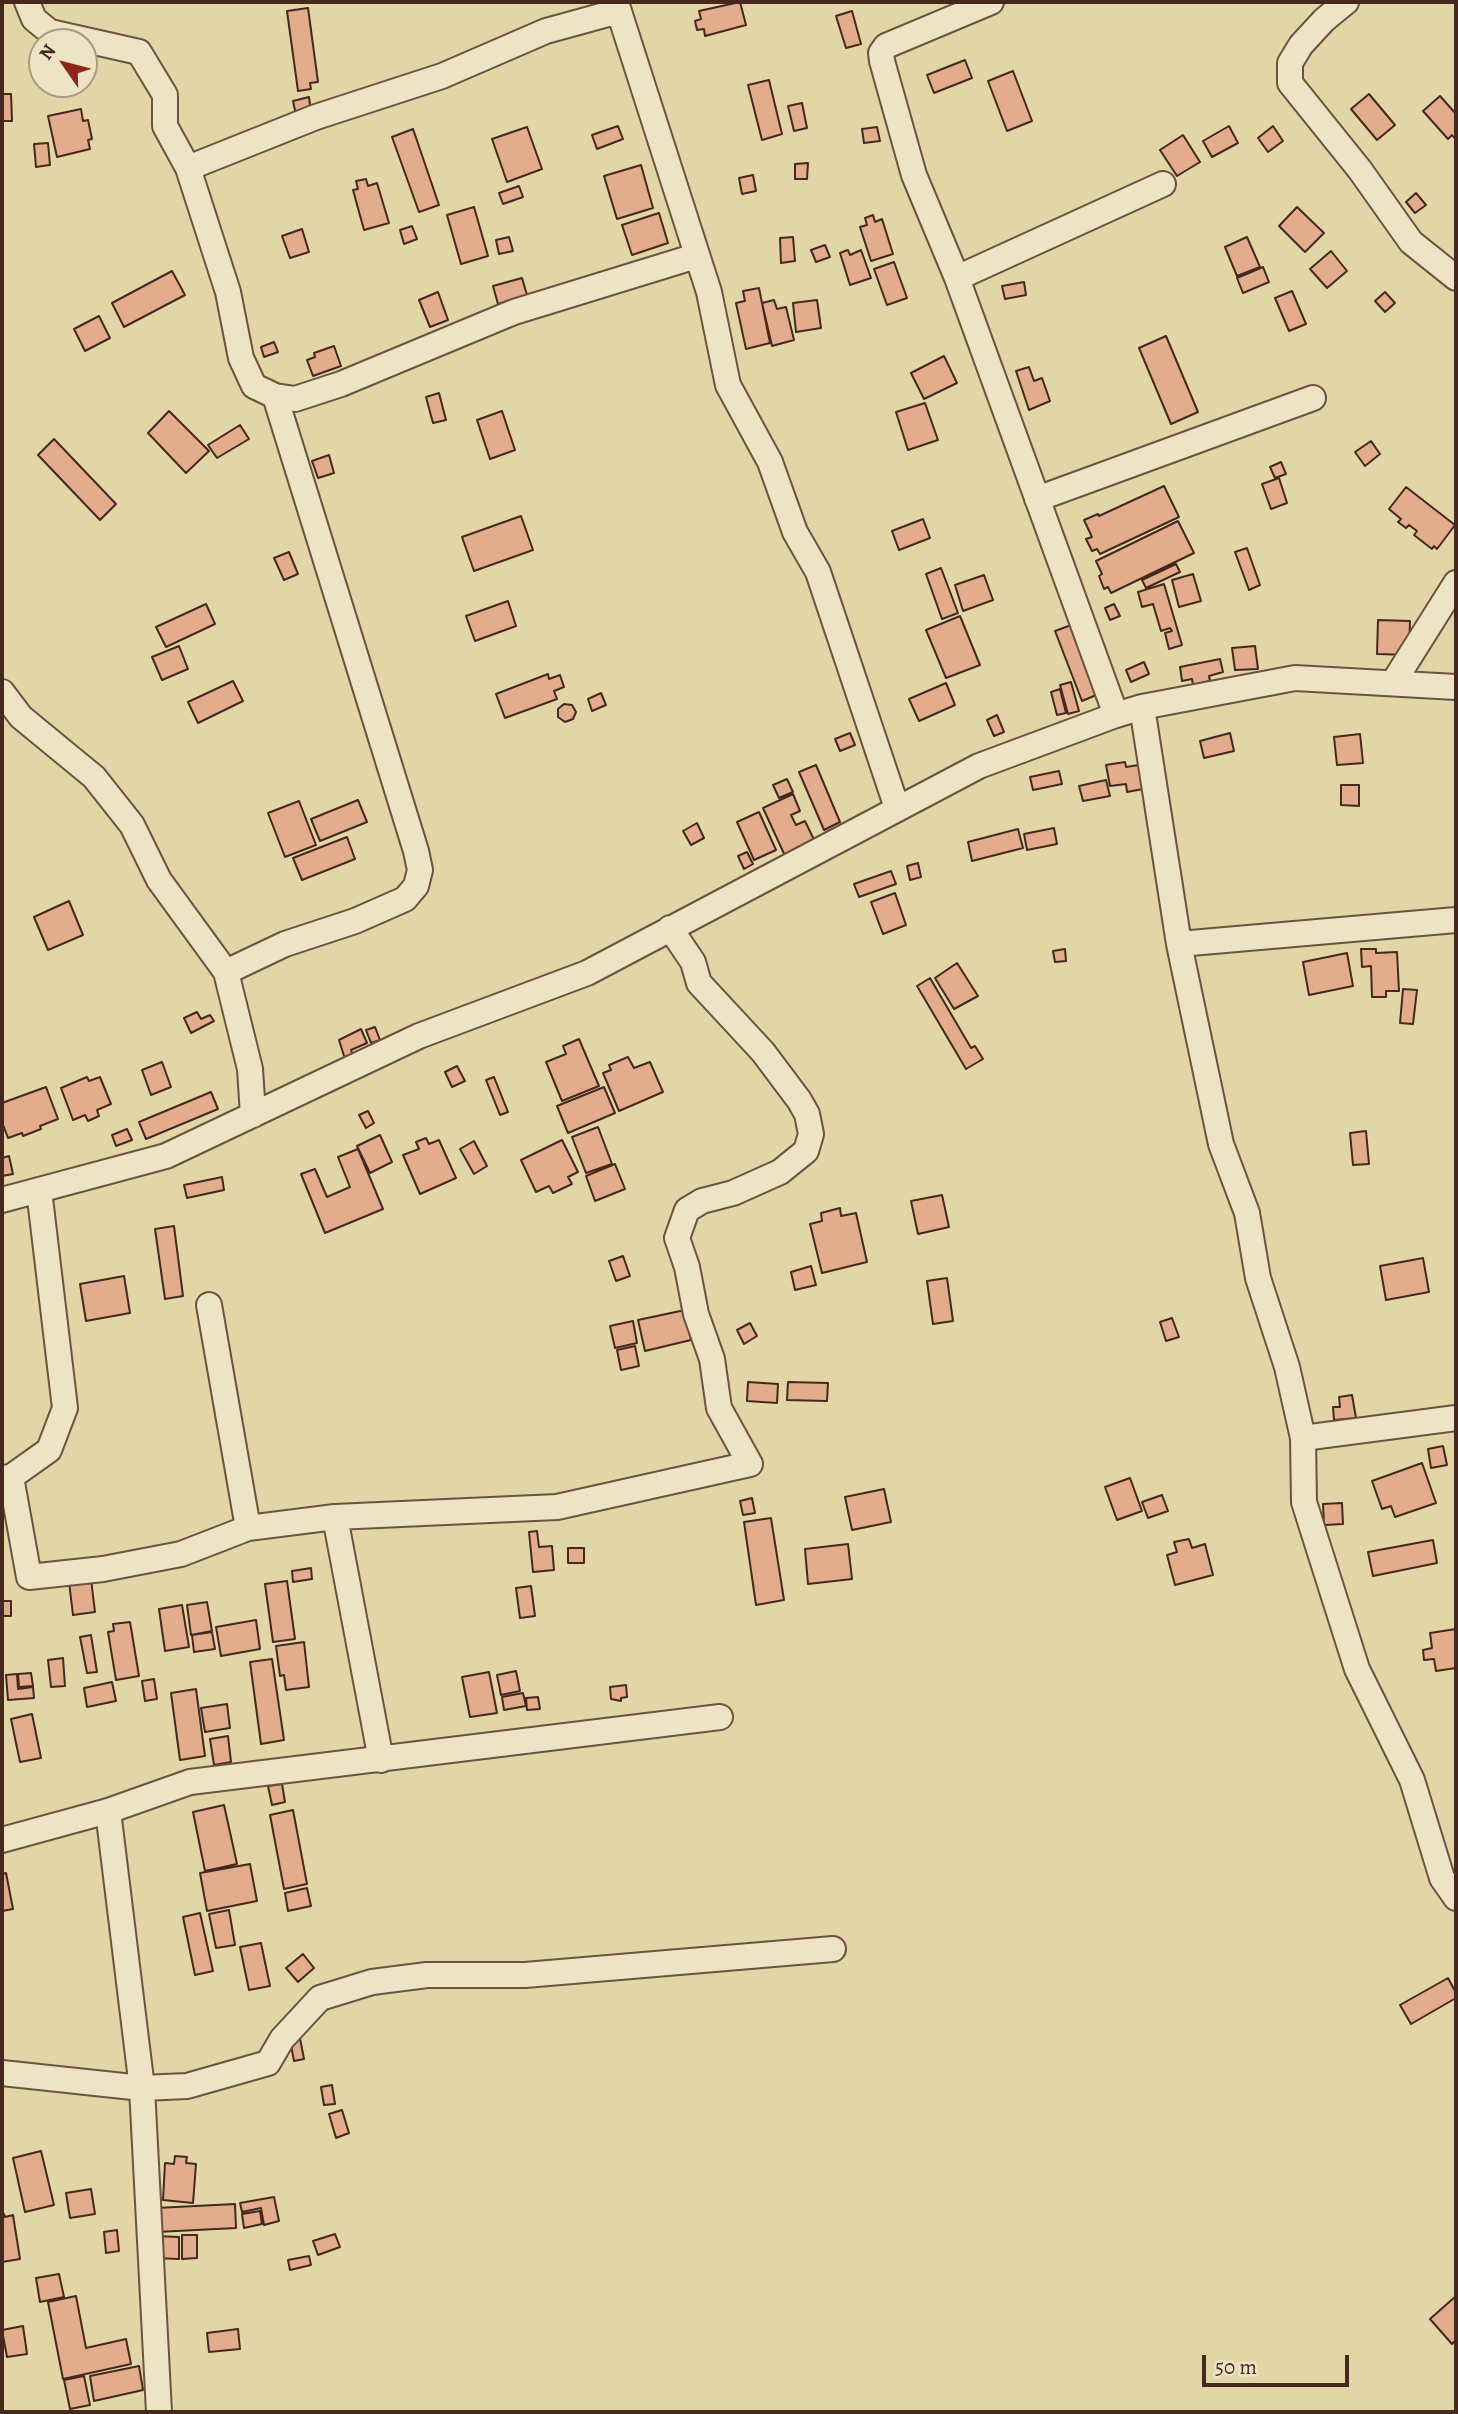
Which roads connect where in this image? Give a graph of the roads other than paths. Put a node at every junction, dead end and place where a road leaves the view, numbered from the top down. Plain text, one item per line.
1 (27, 2) edge
2 (991, 2) edge
3 (1346, 2) edge
4 (618, 6) edge
5 (188, 168) junction
6 (1163, 184) dead end
7 (696, 256) junction
8 (1454, 269) edge
9 (957, 278) junction
10 (275, 396) junction
11 (1313, 398) dead end
12 (1037, 499) junction
13 (1456, 583) edge
14 (1393, 683) junction
15 (1456, 687) edge
16 (2, 692) edge
17 (1142, 707) junction
18 (1116, 715) junction
19 (897, 808) junction
20 (1456, 920) edge
21 (670, 928) junction
22 (1179, 944) junction
23 (226, 972) junction
24 (253, 1115) junction
25 (39, 1190) junction
26 (2, 1200) edge
27 (209, 1305) dead end
28 (1456, 1418) edge
29 (1303, 1438) junction
30 (6, 1478) edge
31 (335, 1517) junction
32 (248, 1528) junction
33 (720, 1717) dead end
34 (381, 1760) junction
35 (108, 1811) junction
36 (2, 1840) edge
37 (1456, 1898) edge
38 (833, 1950) dead end
39 (2, 2073) edge
40 (142, 2088) junction
41 (159, 2412) edge

1 - 5 street
2 - 9 street
3 - 8 street
4 - 5 street
4 - 7 street
5 - 10 street
6 - 9 street
7 - 10 street
7 - 19 street
9 - 12 street
10 - 23 street
11 - 12 street
12 - 18 street
13 - 14 street
14 - 15 street
14 - 17 street
16 - 23 street
17 - 18 street
17 - 22 street
18 - 19 street
19 - 21 street
20 - 22 street
21 - 24 street
21 - 31 street
22 - 29 street
23 - 24 street
24 - 25 street
25 - 26 street
25 - 30 street
27 - 32 street
28 - 29 street
29 - 37 street
30 - 32 street
31 - 32 street
31 - 34 street
33 - 34 street
34 - 35 street
35 - 36 street
35 - 40 street
38 - 40 street
39 - 40 street
40 - 41 street

